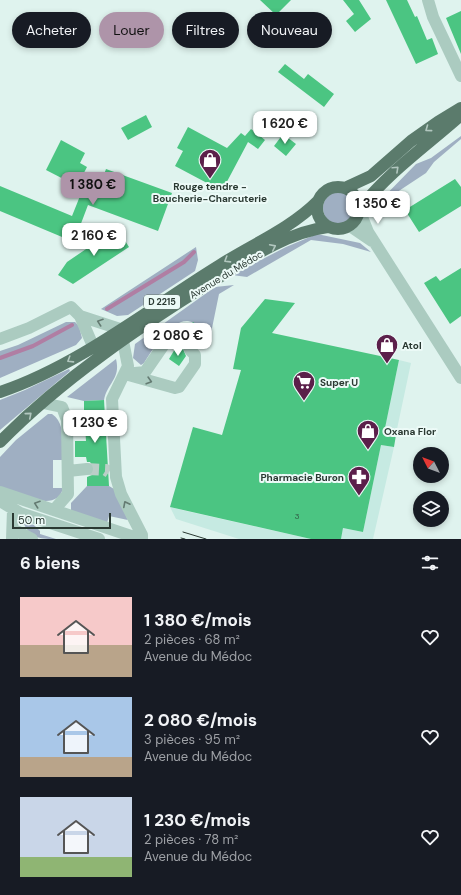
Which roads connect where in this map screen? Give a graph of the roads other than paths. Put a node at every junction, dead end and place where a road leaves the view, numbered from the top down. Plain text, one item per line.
1 (428, 0) edge
2 (461, 76) edge
3 (461, 108) edge
4 (461, 115) edge
5 (345, 188) junction
6 (318, 201) junction
7 (360, 210) junction
8 (350, 226) junction
9 (328, 227) junction
10 (378, 248) junction
11 (80, 316) junction
12 (120, 329) junction
13 (0, 339) edge
14 (124, 341) junction
15 (179, 343) dead end
16 (93, 346) junction
17 (190, 350) dead end
18 (125, 374) junction
19 (461, 378) edge
20 (0, 392) edge
21 (43, 403) junction
22 (85, 419) tunnel mouth
23 (67, 420) junction
24 (0, 442) edge
25 (87, 469) tunnel mouth
26 (68, 471) junction
27 (0, 492) edge
28 (0, 501) edge
29 (13, 510) junction
30 (54, 510) junction
31 (12, 536) edge
32 (32, 539) edge
33 (99, 539) edge
34 (141, 539) edge

1 - 2 street
3 -> 5 main road
7 -> 4 main road
5 - 6 main road
5 - 7 main road
6 - 9 main road
6 -> 12 main road, Avenue du Médoc / D 2215
7 - 8 main road
7 - 10 street
8 - 9 main road
8 - 10 street
14 -> 9 main road, Avenue du Médoc / D 2215
10 - 19 street
12 -> 11 street
11 - 13 street
11 - 16 street
12 - 16 main road, Avenue du Médoc / D 2215
14 - 18 street
14 - 21 main road, Avenue du Médoc / D 2215
15 - 18 street
16 -> 20 main road, Avenue du Médoc / D 2215
18 -> 17 street
34 -> 18 street
21 - 23 street
24 -> 21 main road, Avenue du Médoc / D 2215
22 - 23 street
23 - 26 street
25 - 26 street
26 - 30 street
30 -> 27 street
28 - 29 street
29 - 31 street
29 - 33 street
30 - 34 street
31 - 32 street

